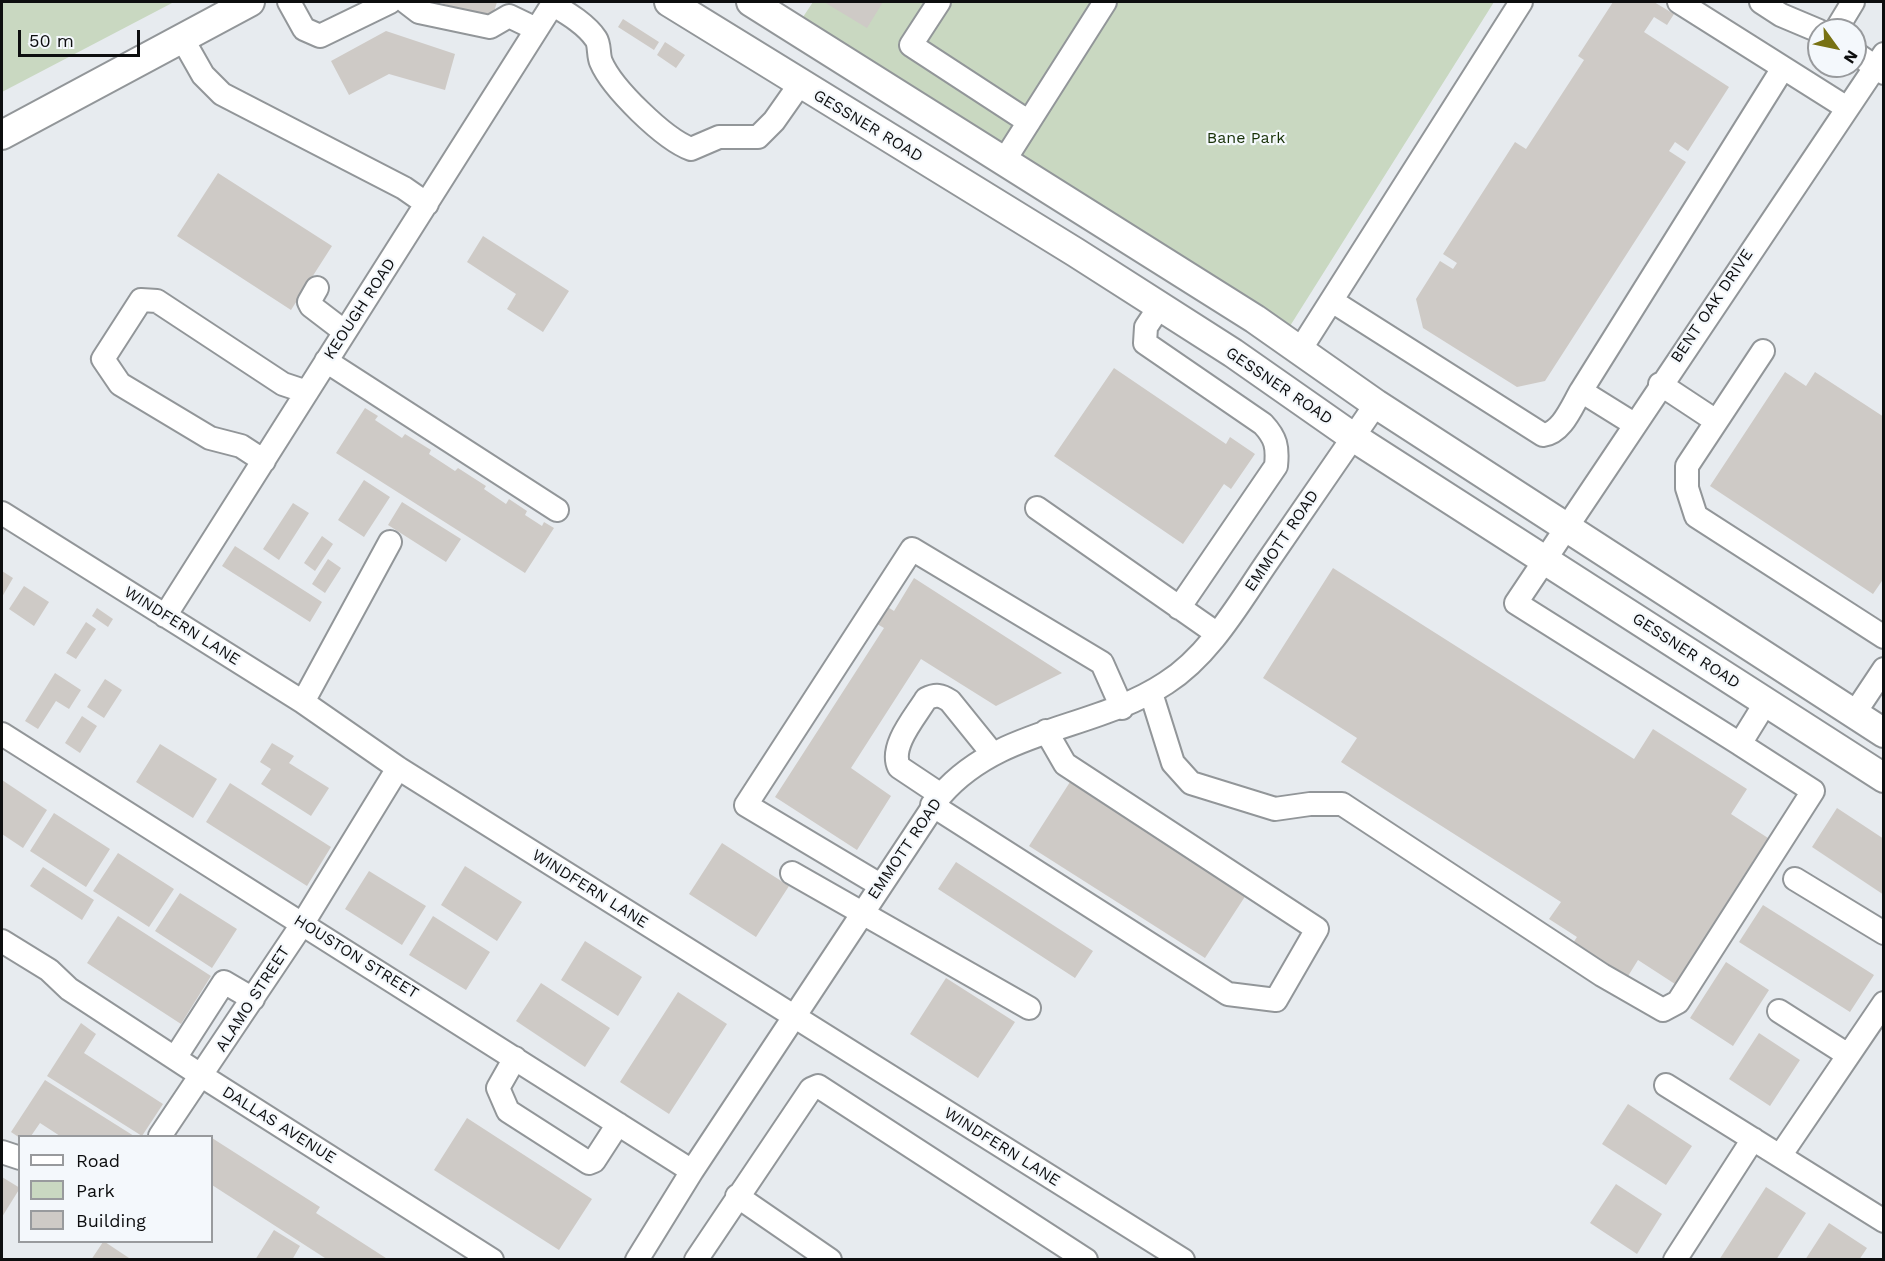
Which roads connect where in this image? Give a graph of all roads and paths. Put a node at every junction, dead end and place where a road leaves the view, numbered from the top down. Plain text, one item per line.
1 (250, 2) edge
2 (289, 2) edge
3 (390, 2) edge
4 (405, 2) edge
5 (669, 2) edge
6 (751, 2) edge
7 (939, 2) edge
8 (1105, 2) edge
9 (1521, 2) edge
10 (1679, 2) edge
11 (1761, 2) edge
12 (1853, 2) edge
13 (553, 3) edge
14 (509, 9) edge
15 (1843, 18) edge
16 (1807, 26) edge
17 (536, 29) junction
18 (182, 38) junction
19 (823, 47) junction
20 (1867, 59) edge
21 (1881, 65) edge
22 (1783, 68) junction
23 (800, 84) junction
24 (1846, 108) junction
25 (1029, 122) junction
26 (2, 135) edge
27 (1004, 161) junction
28 (427, 204) junction
29 (1096, 218) junction
30 (1075, 252) junction
31 (317, 288) dead end
32 (1332, 302) junction
33 (1160, 306) junction
34 (1256, 319) junction
35 (345, 332) junction
36 (1300, 351) junction
37 (1763, 351) dead end
38 (1233, 353) junction
39 (326, 361) junction
40 (1660, 384) junction
41 (1581, 391) junction
42 (307, 392) junction
43 (1376, 404) junction
44 (1716, 421) junction
45 (1634, 424) junction
46 (1353, 437) junction
47 (264, 461) junction
48 (1037, 508) dead end
49 (557, 510) dead end
50 (2, 513) edge
51 (1566, 528) junction
52 (390, 542) dead end
53 (1537, 571) junction
54 (1179, 608) junction
55 (165, 616) junction
56 (1216, 633) junction
57 (1884, 637) edge
58 (1884, 669) edge
59 (1151, 693) junction
60 (303, 702) junction
61 (1766, 702) junction
62 (1122, 708) junction
63 (1854, 714) junction
64 (1046, 731) junction
65 (1884, 733) edge
66 (10, 740) edge
67 (1884, 743) edge
68 (1740, 744) junction
69 (992, 753) junction
70 (398, 768) junction
71 (1875, 773) edge
72 (937, 800) junction
73 (792, 873) dead end
74 (1795, 879) dead end
75 (880, 885) junction
76 (864, 912) junction
77 (303, 923) junction
78 (1884, 933) edge
79 (2, 941) edge
80 (253, 999) junction
81 (1884, 1003) edge
82 (1029, 1008) dead end
83 (1779, 1011) dead end
84 (793, 1016) junction
85 (1848, 1055) junction
86 (175, 1058) junction
87 (516, 1058) junction
88 (202, 1076) junction
89 (1666, 1085) dead end
90 (618, 1124) junction
91 (161, 1135) edge
92 (1753, 1139) junction
93 (2, 1152) edge
94 (1780, 1156) junction
95 (18, 1157) edge
96 (692, 1170) junction
97 (737, 1196) junction
98 (1884, 1221) edge
99 (1176, 1258) edge
100 (492, 1260) edge
101 (637, 1260) edge
102 (696, 1260) edge
103 (830, 1260) edge
104 (1086, 1260) edge
105 (1675, 1260) edge

1 - 18 main road
2 - 3 street
4 - 14 street
5 - 23 main road, GESSNER ROAD
6 - 19 main road
7 - 25 street
8 - 25 street
9 - 32 street
10 - 22 street
11 - 16 street
12 - 15 street
13 - 17 street, KEOUGH ROAD
13 - 23 street
14 - 17 street
17 - 28 street, KEOUGH ROAD
18 - 26 main road
18 - 28 street
19 - 23 main road
19 - 27 main road
20 - 21 street
21 - 24 street, BENT OAK DRIVE
22 - 24 street
22 - 41 street
23 - 30 main road, GESSNER ROAD
24 - 40 street, BENT OAK DRIVE
25 - 27 street
27 - 29 main road
28 - 35 street, KEOUGH ROAD
29 - 30 main road
29 - 34 main road
30 - 33 main road, GESSNER ROAD
31 - 35 street
32 - 36 street
32 - 41 street
33 - 38 main road, GESSNER ROAD
33 - 54 street
34 - 36 main road
34 - 38 main road
35 - 39 street, KEOUGH ROAD
36 - 43 main road
37 - 44 street
38 - 46 main road, GESSNER ROAD
39 - 42 street, KEOUGH ROAD
39 - 49 street
40 - 44 street
40 - 45 street, BENT OAK DRIVE
41 - 45 street
42 - 47 street, KEOUGH ROAD
42 - 47 street
43 - 46 street, EMMOTT ROAD
43 - 51 main road
44 - 57 street
45 - 51 street, BENT OAK DRIVE
46 - 53 main road, GESSNER ROAD
46 - 56 street, EMMOTT ROAD
47 - 55 street, KEOUGH ROAD
48 - 54 street
50 - 55 street, WINDFERN LANE
51 - 53 street, BENT OAK DRIVE
51 - 63 main road
52 - 60 street
53 - 61 main road, GESSNER ROAD
53 - 68 street, BENT OAK DRIVE
54 - 56 street
55 - 60 street, WINDFERN LANE
56 - 59 street, EMMOTT ROAD
58 - 63 street
59 - 62 street, EMMOTT ROAD
59 - 68 street
60 - 70 street, WINDFERN LANE
61 - 68 street
61 - 71 main road, GESSNER ROAD
62 - 64 street, EMMOTT ROAD
62 - 75 street
63 - 65 main road
64 - 69 street, EMMOTT ROAD
64 - 72 street
66 - 77 street, HOUSTON STREET
67 - 71 main road
69 - 72 street, EMMOTT ROAD
69 - 72 street
70 - 77 street, ALAMO STREET
70 - 84 street, WINDFERN LANE
72 - 75 street, EMMOTT ROAD
73 - 76 street
74 - 78 street
75 - 76 street, EMMOTT ROAD
76 - 82 street
76 - 84 street, EMMOTT ROAD
77 - 80 street, ALAMO STREET
77 - 87 street, HOUSTON STREET
79 - 86 street, DALLAS AVENUE
80 - 86 street
80 - 88 street, ALAMO STREET
81 - 85 street
83 - 85 street
84 - 96 street, EMMOTT ROAD
84 - 99 street, WINDFERN LANE
85 - 94 street
86 - 88 street, DALLAS AVENUE
87 - 90 street, HOUSTON STREET
87 - 90 street
88 - 91 street, ALAMO STREET
88 - 100 street, DALLAS AVENUE
89 - 92 street
90 - 96 street, HOUSTON STREET
92 - 94 street
92 - 105 street
93 - 95 street
94 - 98 street
96 - 101 street, EMMOTT ROAD
97 - 102 street
97 - 103 street
97 - 104 street

